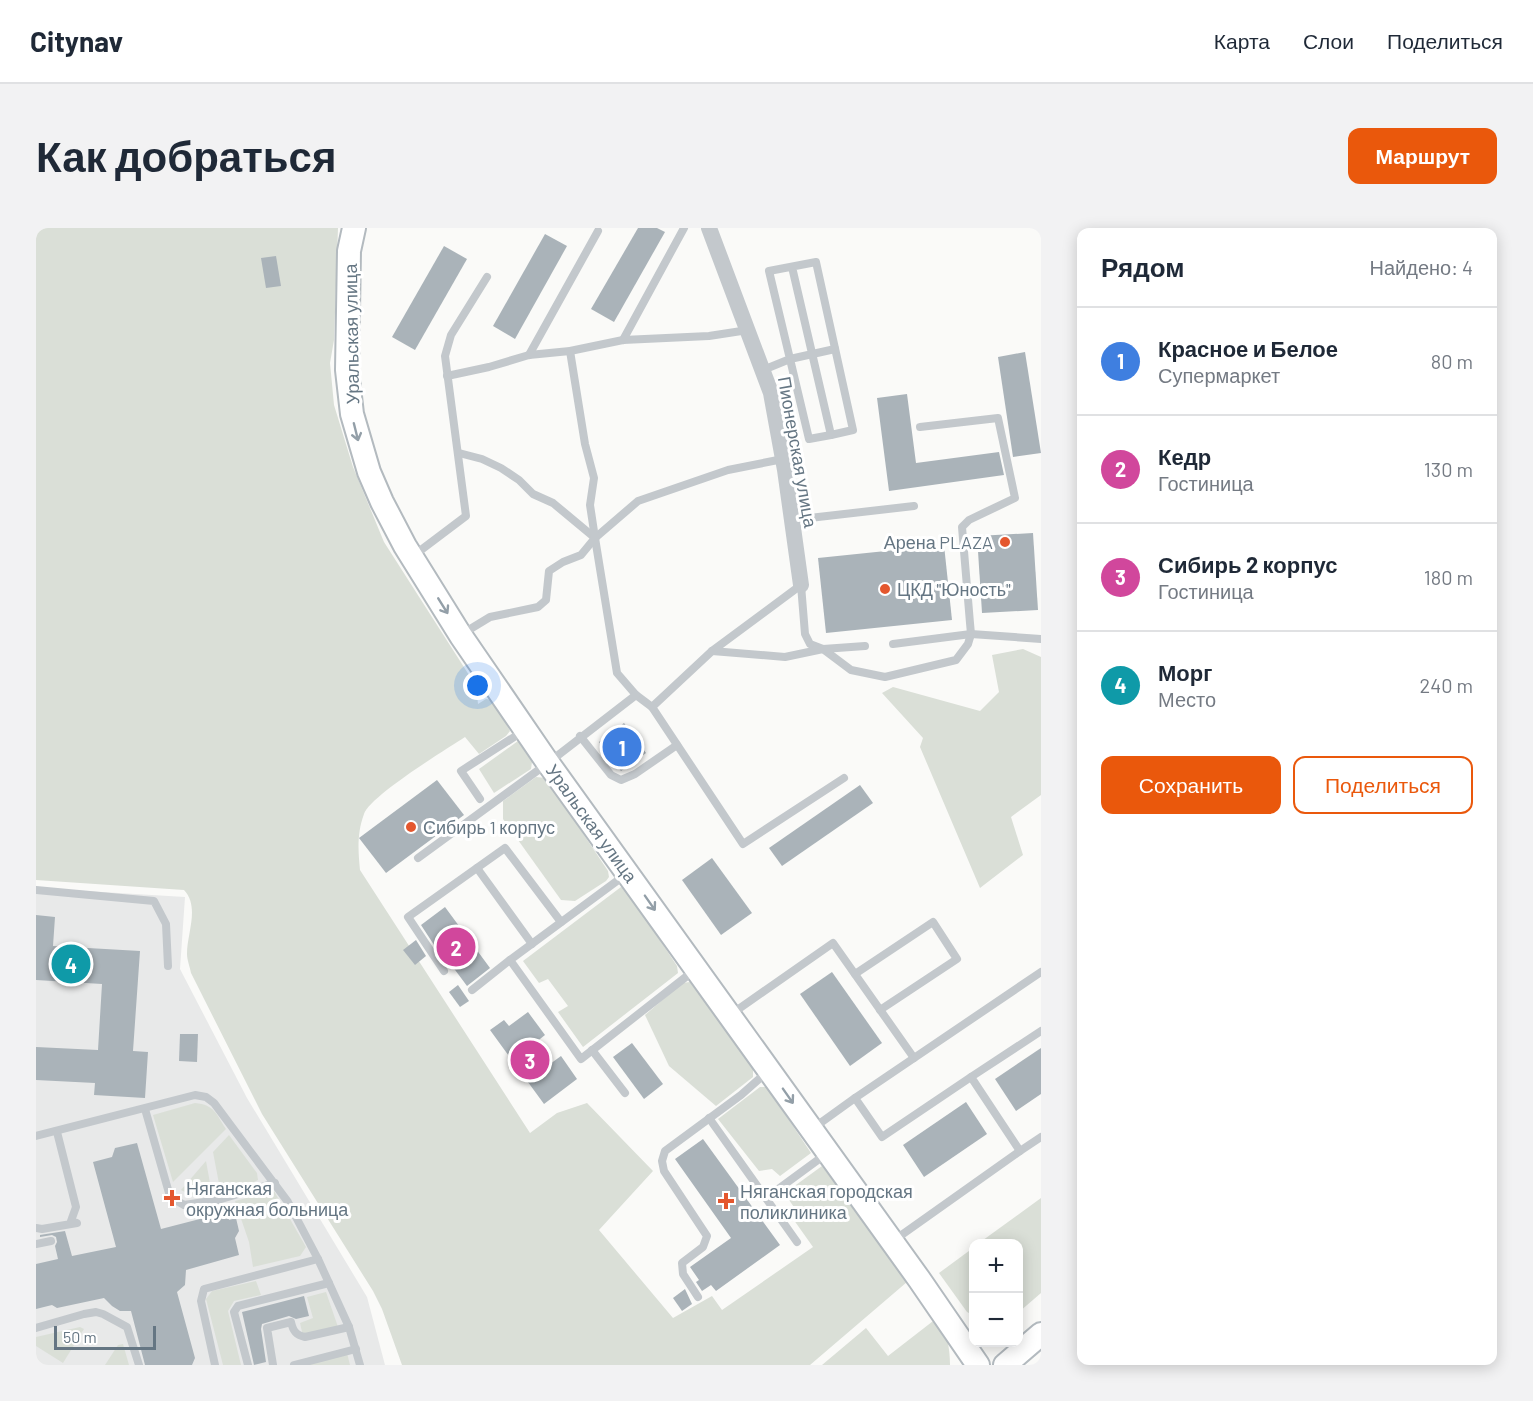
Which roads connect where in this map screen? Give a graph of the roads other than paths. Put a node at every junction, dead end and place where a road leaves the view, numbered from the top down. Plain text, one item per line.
1 (354, 228) edge
2 (684, 228) edge
3 (710, 228) edge
4 (598, 231) dead end
5 (792, 267) junction
6 (487, 277) dead end
7 (749, 330) junction
8 (623, 340) junction
9 (835, 349) junction
10 (570, 351) junction
11 (813, 354) junction
12 (529, 355) junction
13 (790, 359) junction
14 (763, 370) junction
15 (447, 376) junction
16 (920, 427) dead end
17 (831, 435) junction
18 (459, 453) junction
19 (783, 459) junction
20 (914, 506) dead end
21 (792, 520) junction
22 (595, 538) junction
23 (412, 557) junction
24 (801, 585) junction
25 (971, 634) junction
26 (461, 635) junction
27 (1041, 639) edge
28 (893, 644) dead end
29 (865, 646) dead end
30 (823, 649) junction
31 (712, 651) junction
32 (636, 695) junction
33 (652, 707) junction
34 (526, 730) junction
35 (580, 736) junction
36 (677, 745) junction
37 (548, 763) junction
38 (844, 778) dead end
39 (480, 799) dead end
40 (418, 858) dead end
41 (477, 868) junction
42 (628, 873) junction
43 (36, 890) edge
44 (561, 922) junction
45 (532, 944) junction
46 (510, 960) junction
47 (168, 966) dead end
48 (697, 969) junction
49 (444, 971) dead end
50 (1041, 972) edge
51 (855, 974) junction
52 (472, 990) dead end
53 (880, 1010) junction
54 (730, 1015) junction
55 (1041, 1031) edge
56 (592, 1050) junction
57 (914, 1058) junction
58 (769, 1070) junction
59 (971, 1077) junction
60 (625, 1093) dead end
61 (855, 1098) junction
62 (145, 1109) junction
63 (709, 1118) junction
64 (811, 1130) junction
65 (57, 1132) junction
66 (36, 1136) edge
67 (1041, 1137) edge
68 (1020, 1151) junction
69 (828, 1153) junction
70 (275, 1183) junction
71 (766, 1198) junction
72 (36, 1228) edge
73 (51, 1241) dead end
74 (797, 1242) dead end
75 (892, 1242) junction
76 (36, 1245) edge
77 (318, 1259) junction
78 (329, 1283) junction
79 (698, 1297) dead end
80 (349, 1327) junction
81 (36, 1328) edge
82 (1041, 1334) edge
83 (356, 1349) junction
84 (139, 1365) edge
85 (215, 1365) edge
86 (248, 1365) edge
87 (273, 1365) edge
88 (294, 1365) edge
89 (360, 1365) edge
90 (978, 1365) edge
91 (1005, 1365) edge

1 -> 23 street, Уральская улица
2 - 8 lane
3 - 7 street, Пионерская улица
4 - 12 lane
5 - 9 lane
5 - 11 lane
5 - 13 lane
6 - 15 lane
7 - 8 lane
7 - 14 street, Пионерская улица
8 - 10 lane
9 - 11 lane
9 - 17 lane
10 - 12 lane
10 - 22 lane
11 - 13 lane
11 - 17 lane
12 - 15 lane
13 - 14 lane
13 - 17 lane
14 - 19 street, Пионерская улица
15 - 18 lane
16 - 25 lane
18 - 22 lane
18 - 23 lane
19 - 21 street, Пионерская улица
19 - 22 lane
20 - 21 lane
21 - 24 street, Пионерская улица
22 - 26 lane
22 - 32 lane
23 -> 26 street, Уральская улица
24 - 30 lane
24 - 31 lane
25 - 27 lane
25 - 28 lane
25 - 30 lane
26 - 34 street, Уральская улица
29 - 30 lane
30 - 31 lane
31 - 33 lane
32 - 33 lane
32 - 35 lane
33 - 36 lane
34 - 37 street, Уральская улица
34 - 39 lane
35 - 36 lane
35 - 37 lane
36 - 38 lane
37 - 40 lane
37 - 42 street, Уральская улица
41 - 44 lane
41 - 45 lane
41 - 49 lane
42 - 44 lane
42 -> 48 street, Уральская улица
43 - 47 lane
44 - 45 lane
45 - 46 lane
46 - 52 lane
46 - 56 lane
48 - 54 street, Уральская улица
48 - 56 lane
50 - 57 lane
51 - 53 lane
51 - 53 lane
51 - 54 lane
53 - 57 lane
54 - 58 street, Уральская улица
55 - 59 lane
56 - 60 lane
57 - 61 lane
58 - 63 lane
58 -> 64 street, Уральская улица
59 - 61 lane
59 - 68 lane
61 - 64 lane
62 - 65 lane
62 - 70 lane
62 - 70 lane
63 - 71 lane
63 - 79 lane
64 - 69 street, Уральская улица
65 - 66 lane
65 - 72 lane
67 - 68 lane
68 - 75 lane
69 - 71 lane
69 - 75 street, Уральская улица
70 - 77 lane
71 - 74 lane
73 - 76 lane
75 - 90 street, Уральская улица
77 - 78 lane
77 - 85 lane
78 - 80 lane
78 - 86 lane
80 - 83 lane
80 - 87 lane
81 - 84 lane
82 - 91 street
83 - 88 lane
83 - 89 lane

